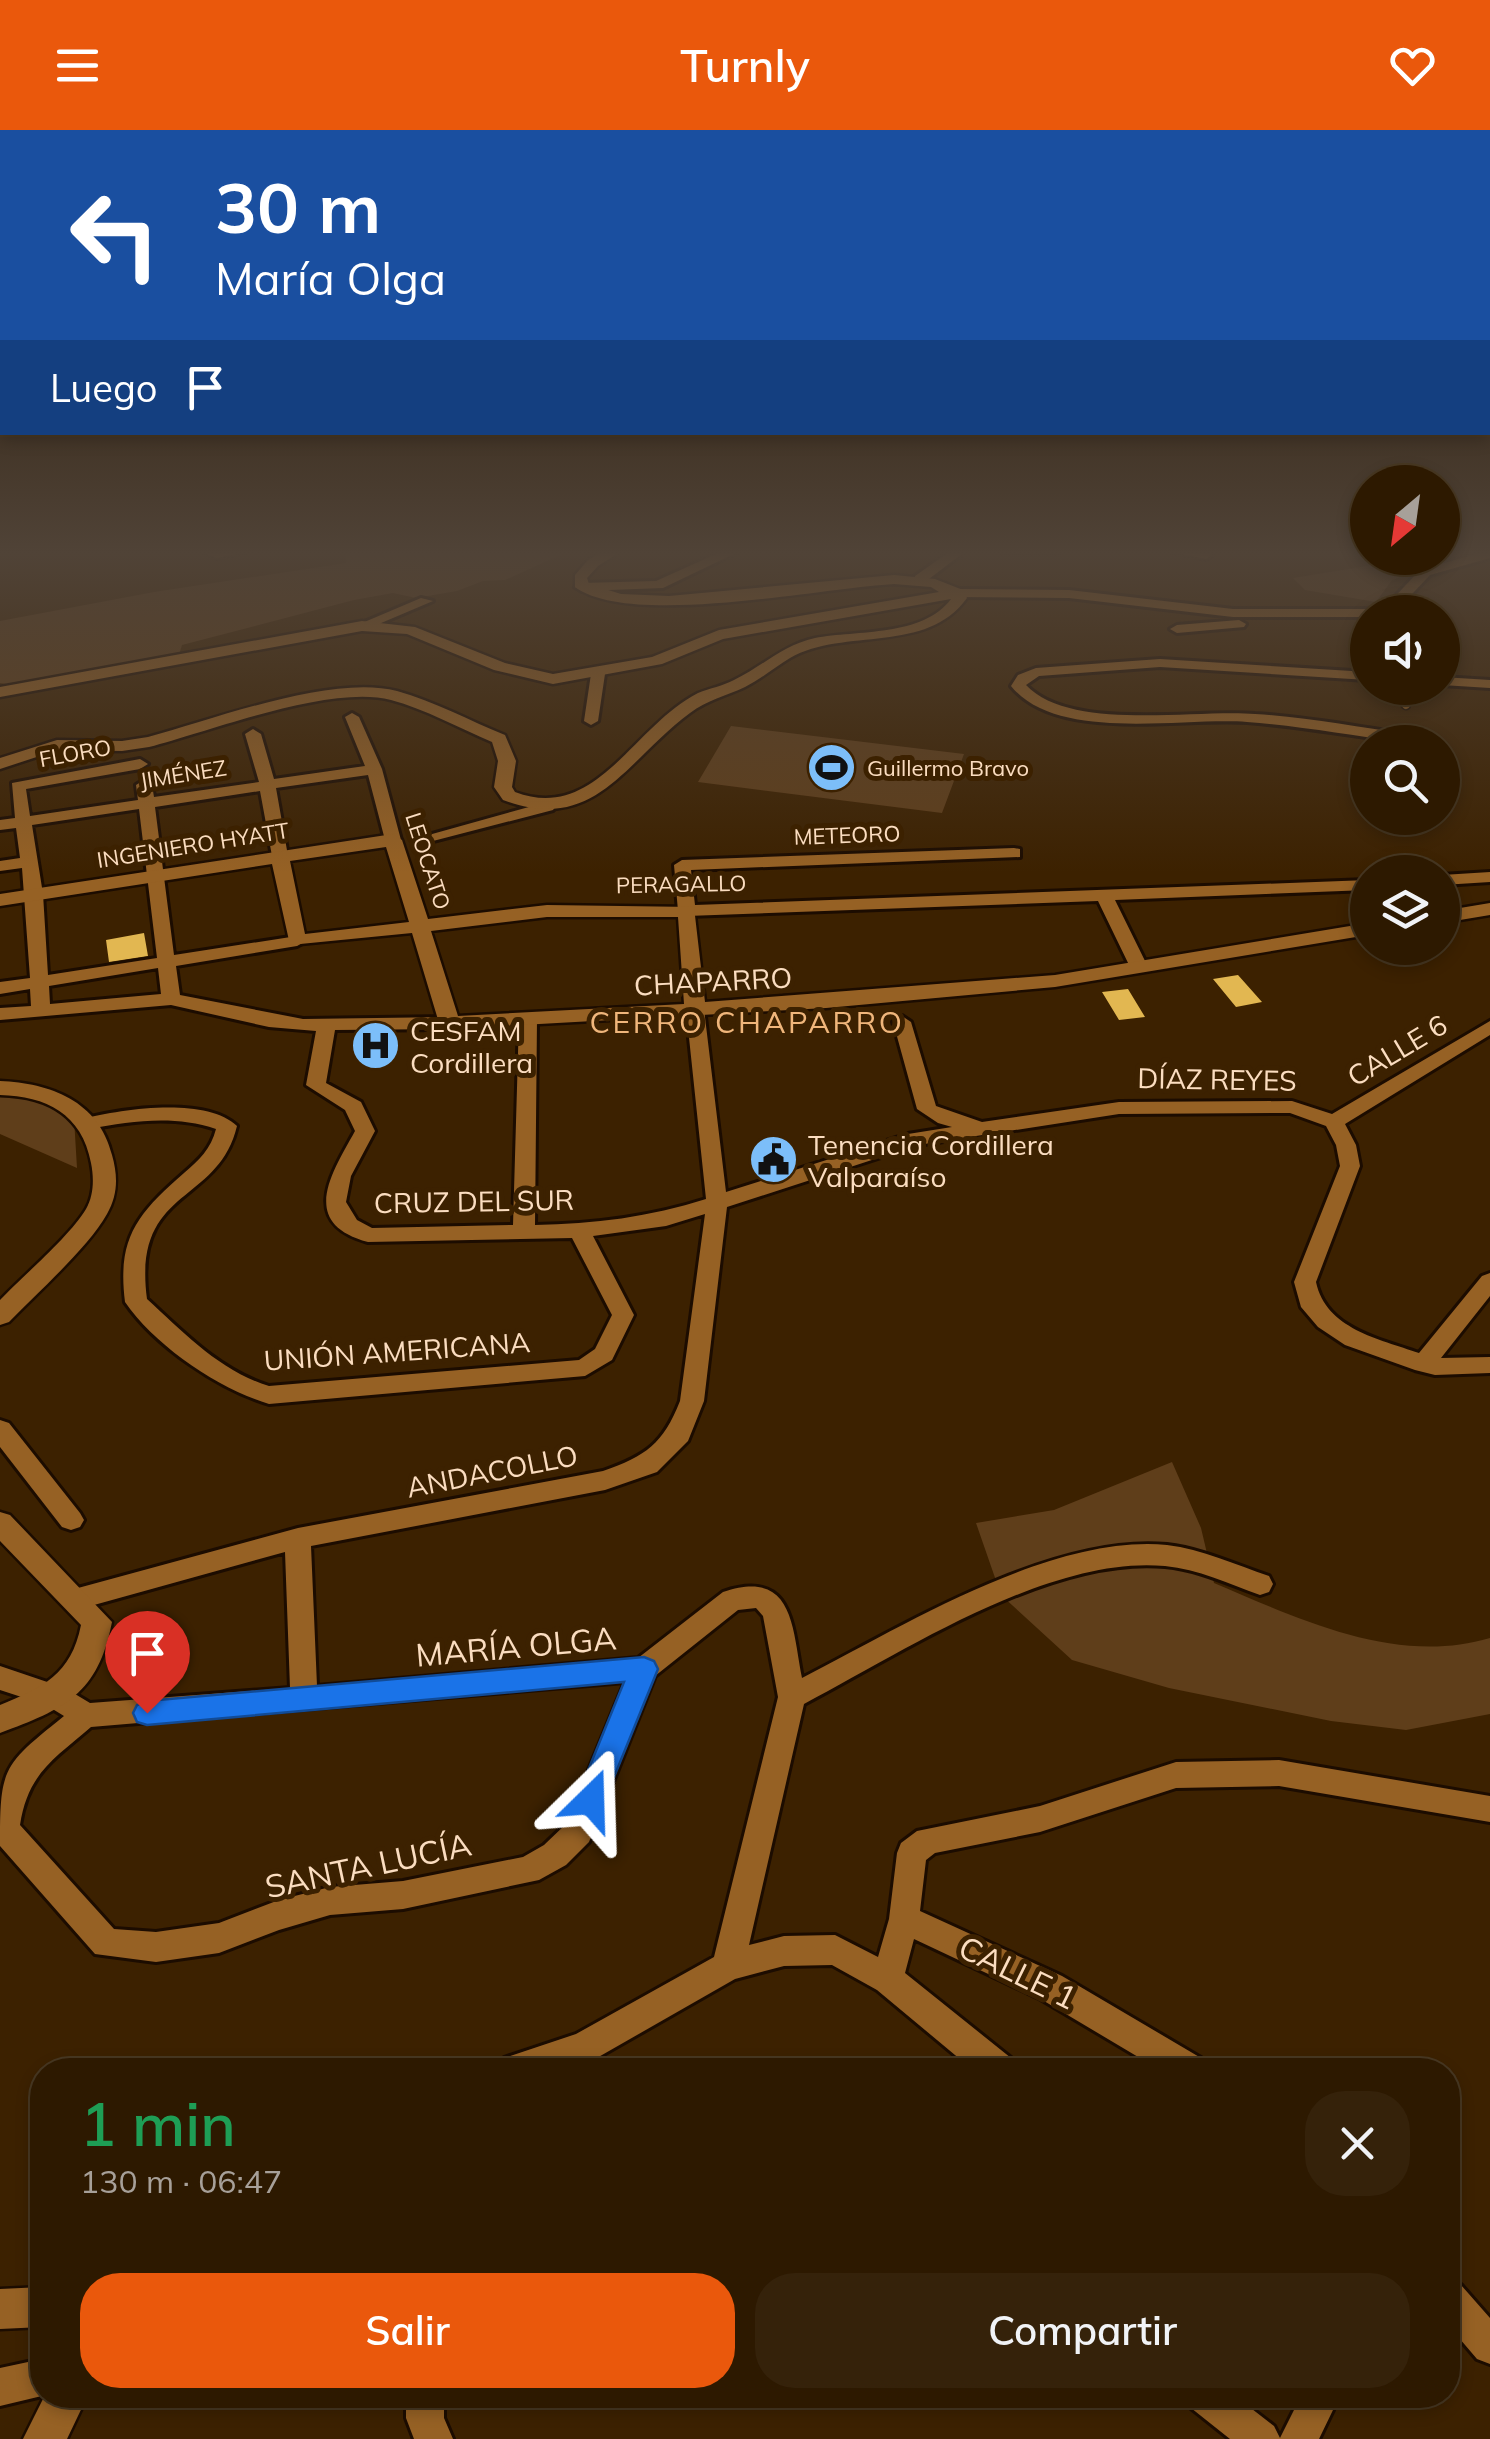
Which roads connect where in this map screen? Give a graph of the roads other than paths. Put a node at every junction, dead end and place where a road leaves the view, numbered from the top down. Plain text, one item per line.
1 (188, 658) edge
2 (484, 658) edge
3 (666, 658) edge
4 (777, 658) edge
5 (598, 674) junction
6 (1350, 674) edge
7 (1460, 682) edge
8 (1490, 684) edge
9 (0, 692) edge
10 (352, 717) dead end
11 (591, 720) dead end
12 (1350, 731) edge
13 (253, 734) dead end
14 (0, 764) edge
15 (140, 764) dead end
16 (374, 769) junction
17 (267, 783) junction
18 (146, 793) junction
19 (547, 807) junction
20 (26, 822) junction
21 (0, 825) edge
22 (433, 836) dead end
23 (393, 840) junction
24 (1014, 853) dead end
25 (280, 856) junction
26 (29, 862) junction
27 (0, 866) edge
28 (154, 876) junction
29 (1490, 877) edge
30 (1460, 879) edge
31 (1350, 885) edge
32 (34, 894) junction
33 (1104, 894) junction
34 (0, 900) edge
35 (1490, 909) edge
36 (687, 911) junction
37 (1460, 914) edge
38 (422, 926) junction
39 (1350, 932) edge
40 (298, 942) junction
41 (165, 961) junction
42 (1139, 968) junction
43 (39, 980) junction
44 (0, 988) edge
45 (171, 999) junction
46 (41, 1009) junction
47 (696, 1009) junction
48 (0, 1014) edge
49 (528, 1018) junction
50 (902, 1022) dead end
51 (450, 1023) junction
52 (326, 1026) junction
53 (1490, 1028) edge
54 (0, 1088) edge
55 (1334, 1122) junction
56 (89, 1124) junction
57 (983, 1129) junction
58 (717, 1203) junction
59 (579, 1231) junction
60 (524, 1232) junction
61 (1490, 1281) edge
62 (0, 1316) edge
63 (1422, 1364) junction
64 (1490, 1364) edge
65 (0, 1429) edge
66 (71, 1520) dead end
67 (0, 1523) edge
68 (298, 1538) junction
69 (1260, 1584) dead end
70 (76, 1599) junction
71 (644, 1669) junction
72 (0, 1678) edge
73 (54, 1696) junction
74 (792, 1698) junction
75 (304, 1700) junction
76 (86, 1716) junction
77 (0, 1719) edge
78 (1490, 1809) edge
79 (904, 1919) junction
80 (728, 1966) junction
81 (888, 1979) junction
82 (553, 2058) edge
83 (983, 2058) edge
84 (1172, 2058) edge
85 (30, 2308) edge
86 (0, 2309) edge
87 (1460, 2312) edge
88 (1490, 2346) edge
89 (30, 2381) edge
90 (0, 2387) edge
91 (60, 2408) edge
92 (425, 2408) edge
93 (1221, 2408) edge
94 (1313, 2408) edge
95 (44, 2439) edge
96 (434, 2439) edge
97 (1260, 2439) edge
98 (1298, 2439) edge

1 - 9 street
2 - 5 street
3 - 5 street
4 - 19 street
5 - 11 street
6 - 12 street
7 - 8 street
10 - 16 street, LEOCATO
13 - 17 street
14 - 19 street
15 - 20 street, FLORO
16 - 17 street, JIMÉNEZ
16 - 23 street, LEOCATO
17 - 18 street, JIMÉNEZ
17 - 25 street
18 - 20 street, JIMÉNEZ
18 - 28 street
19 - 22 street
20 - 21 street, JIMÉNEZ
20 - 26 street
23 - 25 street, INGENIERO HYATT
23 - 38 street, LEOCATO
24 - 36 street, METEORO
25 - 28 street, INGENIERO HYATT
25 - 40 street
26 - 27 street
26 - 32 street
28 - 32 street, INGENIERO HYATT
28 - 41 street
29 - 30 street
31 - 33 street, PERAGALLO
32 - 34 street, INGENIERO HYATT
32 - 43 street
33 - 36 street, PERAGALLO
33 - 42 street
35 - 37 street
36 - 38 street, PERAGALLO
36 - 47 street
38 - 40 street, PERAGALLO
38 - 51 street, LEOCATO
39 - 42 street, CHAPARRO
40 - 41 street, PERAGALLO
41 - 43 street, PERAGALLO
41 - 45 street
42 - 47 street, CHAPARRO
43 - 44 street, PERAGALLO
43 - 46 street
45 - 46 street, CHAPARRO
45 - 52 street, CHAPARRO
46 - 48 street, CHAPARRO
47 - 49 street, CHAPARRO
47 - 58 street, ANDACOLLO
49 - 51 street, CHAPARRO
49 - 60 street
50 - 57 street
51 - 52 street, CHAPARRO
52 - 60 street, CRUZ DEL SUR
53 - 55 street, CALLE 6
54 - 56 street
55 - 57 street, DÍAZ REYES
55 - 63 street
56 - 59 street, UNIÓN AMERICANA
56 - 62 street
57 - 58 street, DÍAZ REYES
58 - 59 street, CRUZ DEL SUR
58 - 68 street, ANDACOLLO
59 - 60 street, CRUZ DEL SUR
61 - 63 street
63 - 64 street
65 - 66 street
67 - 70 street
68 - 70 street, ANDACOLLO
68 - 75 street
69 - 74 street
70 - 73 street
71 - 74 street, MARÍA OLGA
71 - 75 street, MARÍA OLGA
71 - 76 street, SANTA LUCÍA
72 - 73 street
73 - 76 street
73 - 77 street
74 - 80 street, MARÍA OLGA
75 - 76 street, MARÍA OLGA
78 - 79 street
79 - 81 street
79 - 84 street, CALLE 1
80 - 81 street
80 - 82 street
81 - 83 street
85 - 86 street
87 - 88 street
89 - 90 street
91 - 95 street
92 - 96 street
93 - 97 street
94 - 98 street

